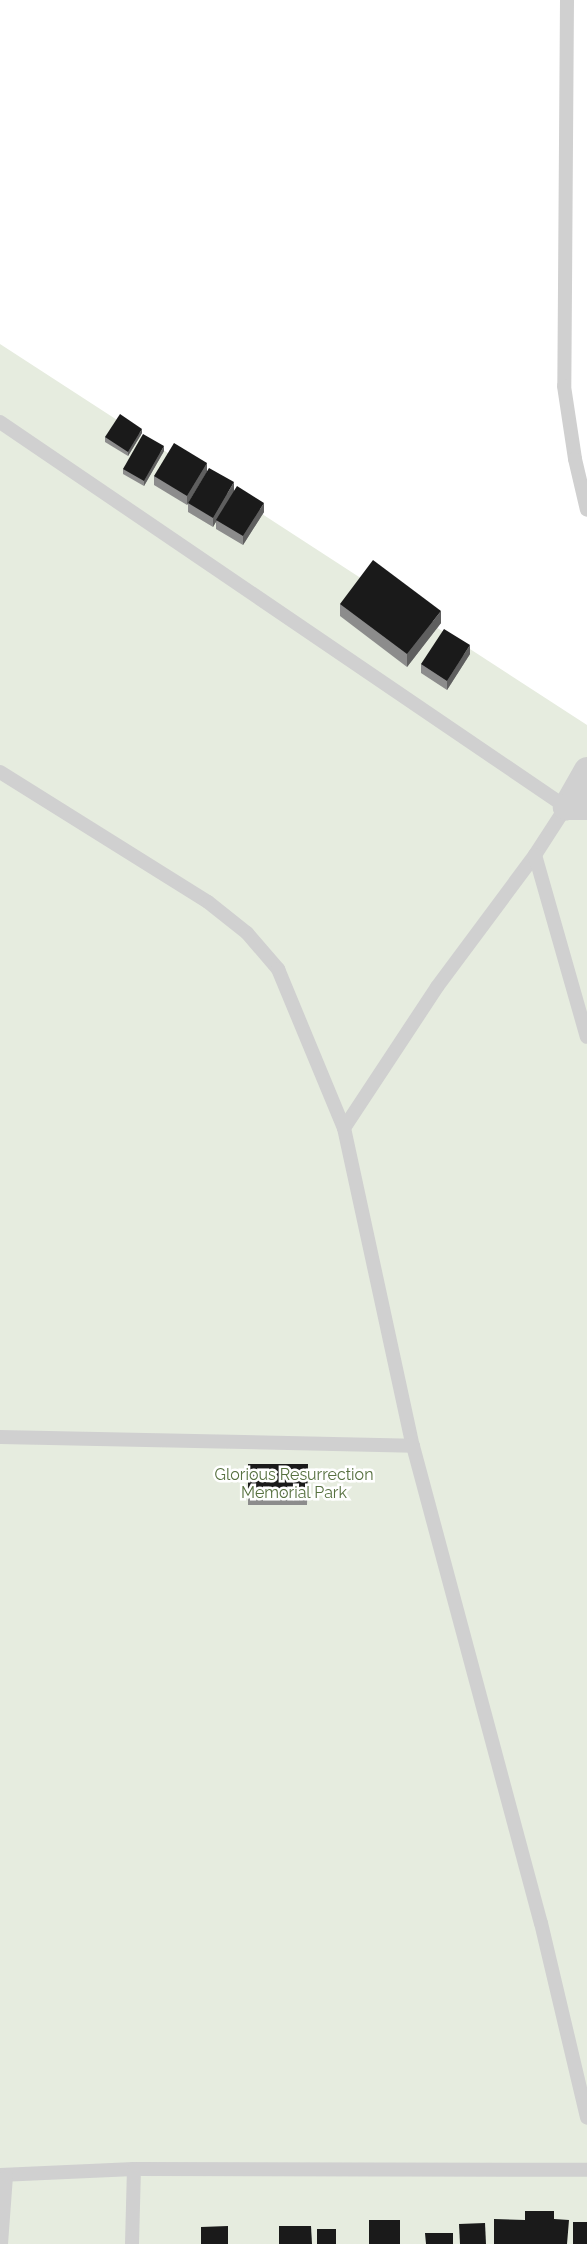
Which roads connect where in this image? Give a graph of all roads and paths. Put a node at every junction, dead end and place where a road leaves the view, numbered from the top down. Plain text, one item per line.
1 (567, 0) edge
2 (0, 422) edge
3 (587, 510) edge
4 (587, 770) edge
5 (0, 772) edge
6 (576, 807) edge
7 (535, 855) junction
8 (587, 1038) edge
9 (344, 1128) junction
10 (0, 1437) edge
11 (413, 1446) junction
12 (587, 2118) edge
13 (134, 2169) junction
14 (587, 2170) edge
15 (3, 2176) edge
16 (1, 2244) edge
17 (132, 2244) edge

1 - 3 lane
2 - 6 lane
4 - 6 street
5 - 9 lane
6 - 7 lane
7 - 8 lane
7 - 9 lane
9 - 11 lane
10 - 11 lane
11 - 12 lane
13 - 14 lane
13 - 15 lane
13 - 17 lane
15 - 16 lane

